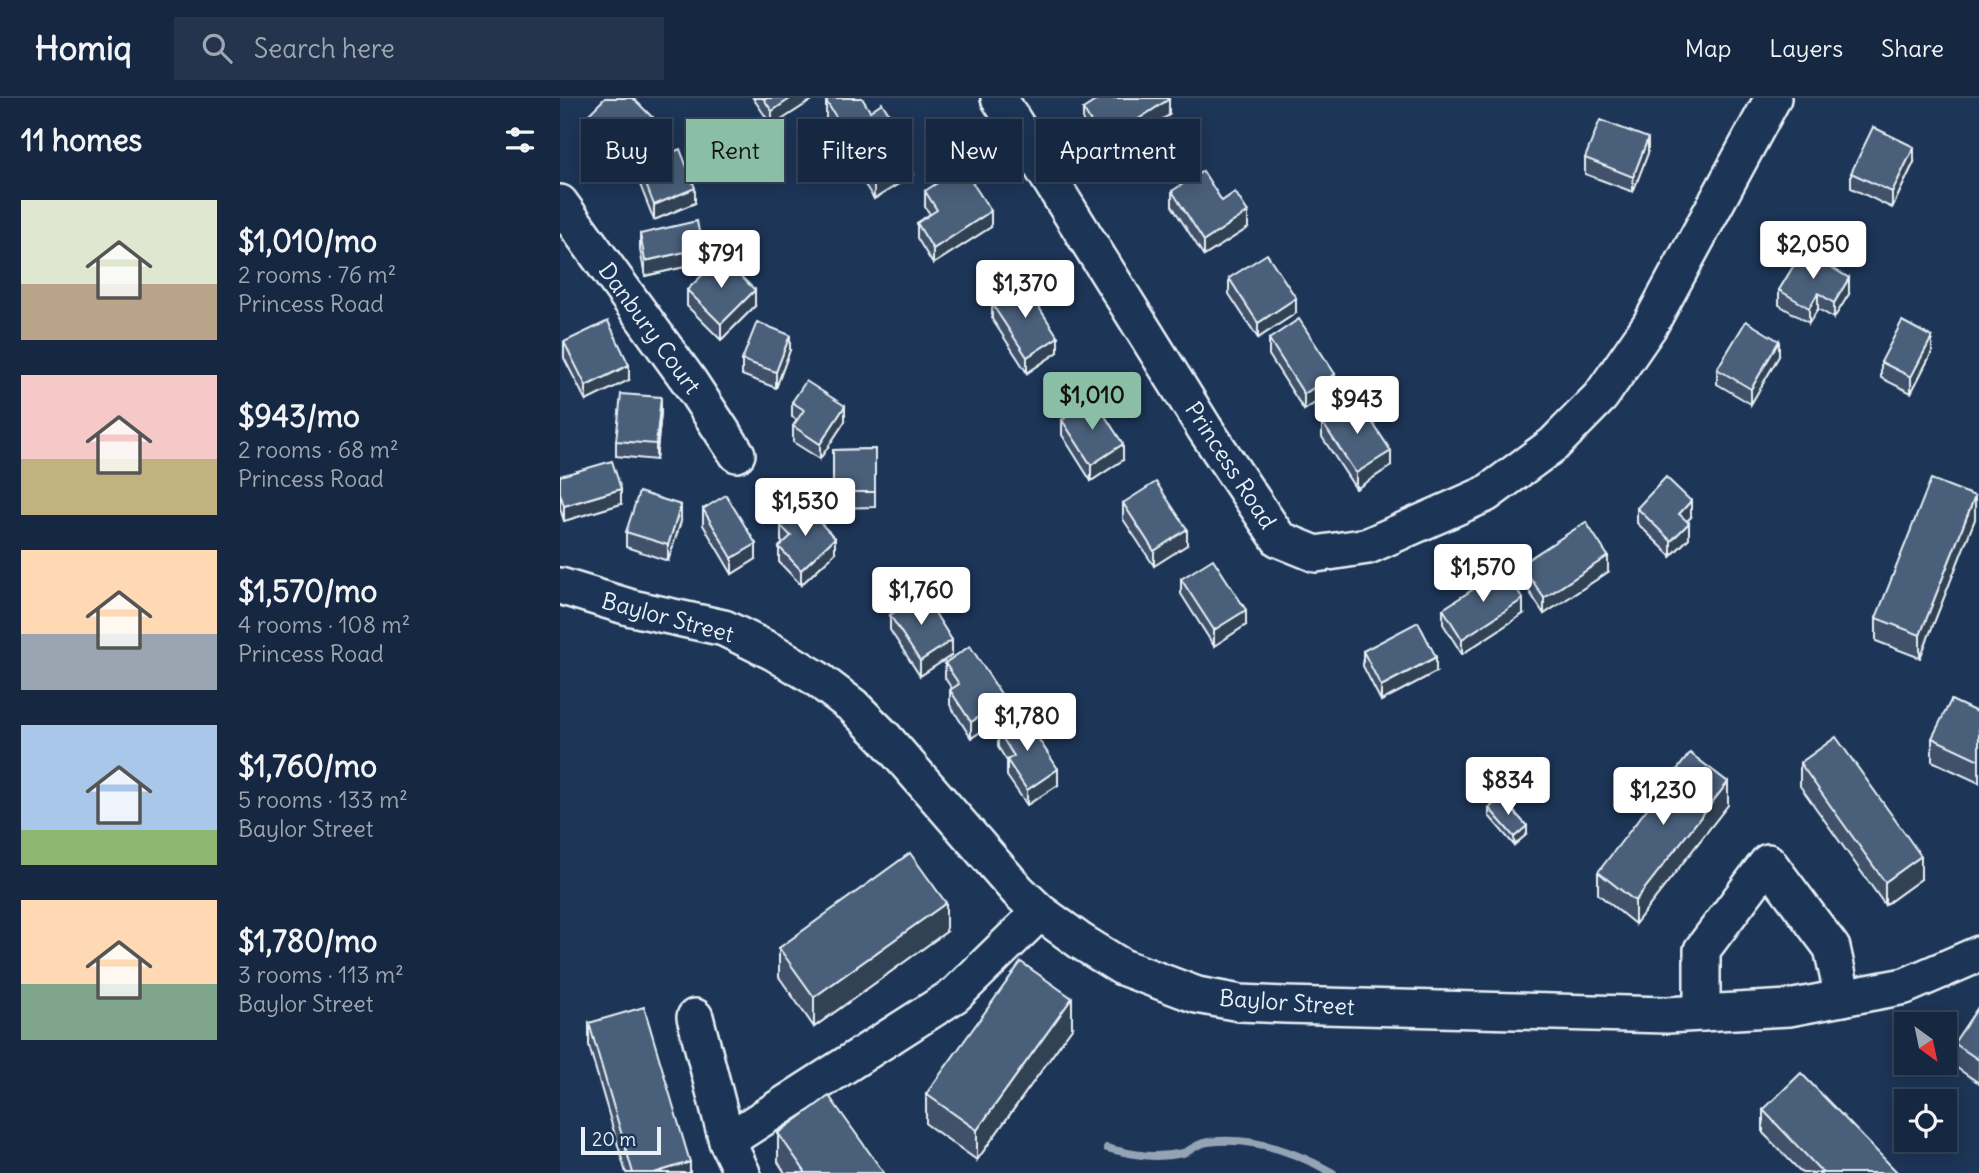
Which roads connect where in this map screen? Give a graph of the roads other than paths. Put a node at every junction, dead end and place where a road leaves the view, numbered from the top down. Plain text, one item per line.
1 (1773, 98) edge
2 (1005, 100) edge
3 (560, 203) edge
4 (737, 454) dead end
5 (560, 586) edge
6 (1040, 912) junction
7 (1979, 954) edge
8 (1843, 998) junction
9 (1702, 1013) junction
10 (695, 1017) dead end
11 (727, 1141) junction
12 (742, 1173) edge

1 - 2 street, Princess Road
3 - 4 street, Danbury Court
5 - 6 street, Baylor Street
6 - 9 street, Baylor Street
6 - 11 street
7 - 8 street, Baylor Street
8 - 9 street, Baylor Street
8 - 9 street
10 - 11 street
11 - 12 street

